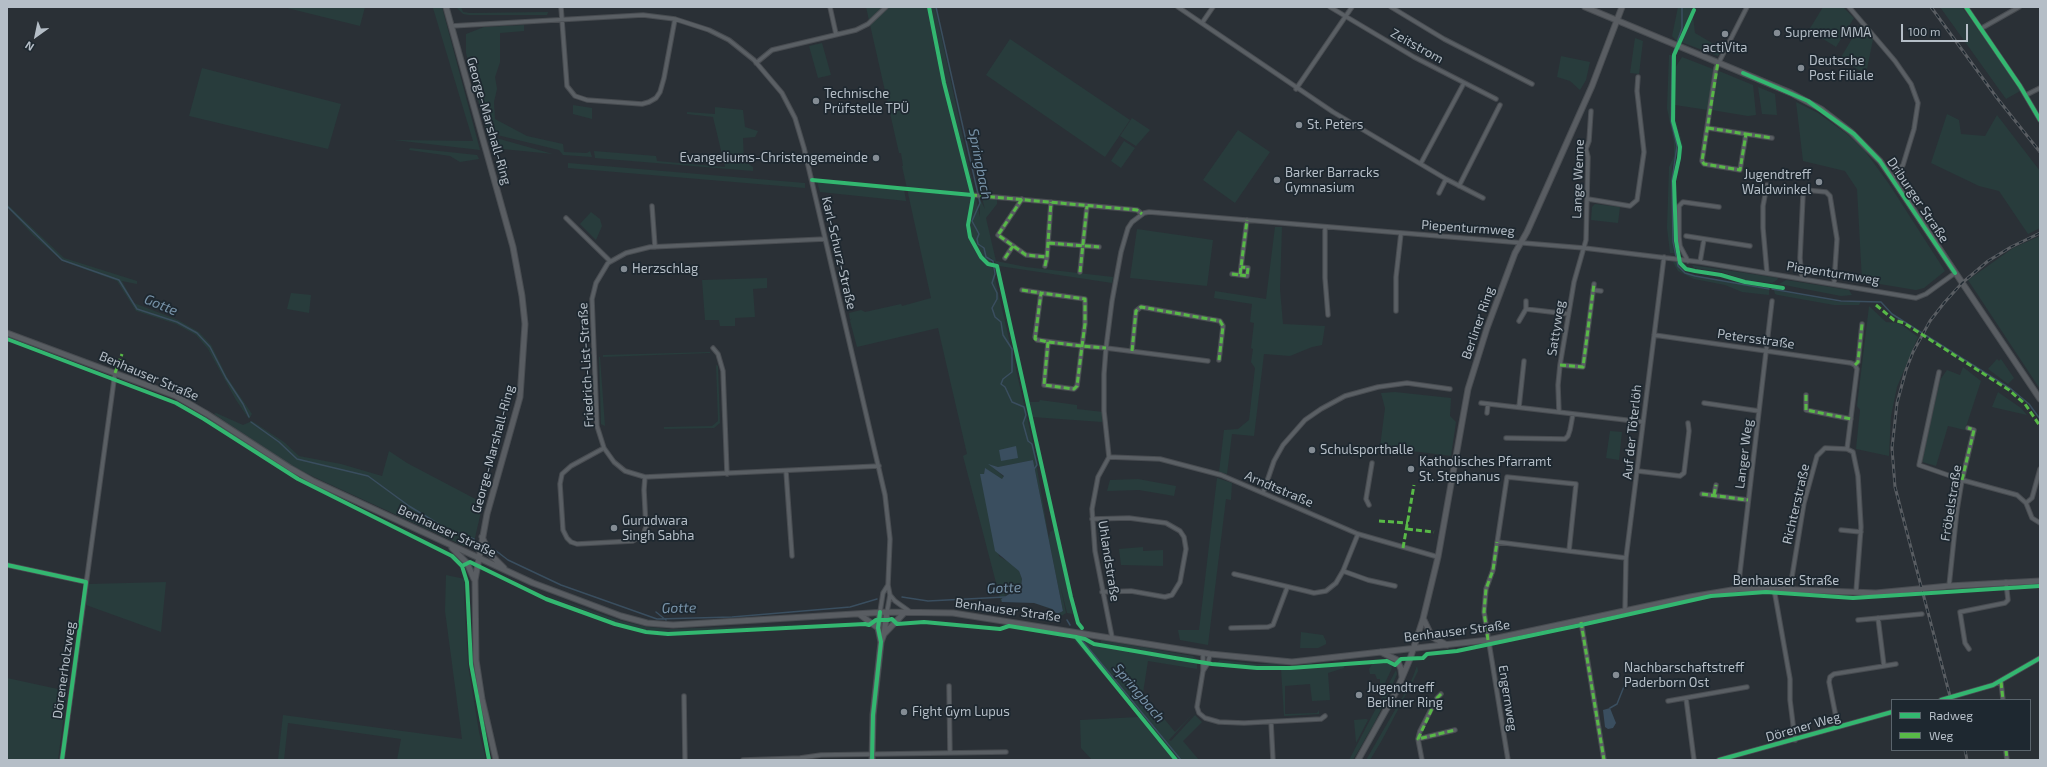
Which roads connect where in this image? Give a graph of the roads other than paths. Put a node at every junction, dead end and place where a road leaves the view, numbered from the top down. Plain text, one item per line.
1 (446, 7) edge
2 (561, 7) edge
3 (830, 7) edge
4 (886, 7) edge
5 (1178, 7) edge
6 (1213, 7) edge
7 (1330, 7) edge
8 (1352, 7) edge
9 (1391, 7) edge
10 (1585, 7) edge
11 (1622, 7) edge
12 (1747, 7) edge
13 (1849, 7) edge
14 (1966, 7) edge
15 (2019, 7) edge
16 (1345, 17) junction
17 (562, 19) junction
18 (675, 19) junction
19 (1618, 21) junction
20 (1202, 23) junction
21 (451, 26) junction
22 (1982, 28) junction
23 (836, 34) junction
24 (1718, 62) junction
25 (756, 63) junction
26 (1638, 77) dead end
27 (1464, 83) junction
28 (1532, 84) dead end
29 (2040, 88) edge
30 (1296, 89) junction
31 (2026, 95) junction
32 (1496, 99) dead end
33 (1500, 105) dead end
34 (1591, 111) dead end
35 (2040, 120) edge
36 (1708, 128) junction
37 (1746, 134) junction
38 (1772, 138) dead end
39 (1421, 163) junction
40 (1892, 178) junction
41 (1446, 179) junction
42 (1767, 185) dead end
43 (1459, 186) junction
44 (1439, 193) dead end
45 (972, 195) dead end
46 (1483, 198) dead end
47 (1022, 199) junction
48 (1588, 199) junction
49 (1051, 202) junction
50 (652, 206) dead end
51 (1087, 206) junction
52 (1720, 207) dead end
53 (1142, 214) junction
54 (566, 218) dead end
55 (1247, 220) junction
56 (1325, 227) junction
57 (1401, 233) junction
58 (1686, 236) dead end
59 (825, 239) junction
60 (1704, 239) junction
61 (1521, 242) junction
62 (1049, 243) junction
63 (1013, 246) junction
64 (1083, 246) junction
65 (1750, 246) dead end
66 (655, 247) junction
67 (1099, 247) dead end
68 (1584, 248) junction
69 (1046, 257) junction
70 (1664, 257) junction
71 (1005, 258) dead end
72 (1686, 260) junction
73 (610, 262) junction
74 (1700, 262) junction
75 (1045, 266) dead end
76 (1241, 267) junction
77 (1080, 272) dead end
78 (1955, 273) junction
79 (1232, 274) dead end
80 (1767, 274) junction
81 (1240, 275) junction
82 (1802, 280) junction
83 (1594, 284) dead end
84 (1834, 284) junction
85 (1022, 290) dead end
86 (1593, 290) junction
87 (1600, 291) dead end
88 (1041, 293) junction
89 (1526, 301) dead end
90 (1772, 301) dead end
91 (1526, 308) junction
92 (1396, 311) dead end
93 (1568, 314) junction
94 (1328, 315) dead end
95 (1518, 321) dead end
96 (1862, 324) dead end
97 (7, 333) edge
98 (1654, 335) junction
99 (1048, 342) junction
100 (1082, 346) junction
101 (713, 348) dead end
102 (1106, 348) junction
103 (1132, 351) junction
104 (1766, 351) junction
105 (1218, 360) dead end
106 (1208, 361) dead end
107 (1524, 361) dead end
108 (1560, 365) junction
109 (1855, 365) junction
110 (1583, 367) junction
111 (1583, 372) dead end
112 (1939, 372) dead end
113 (115, 373) junction
114 (1450, 389) dead end
115 (1806, 395) dead end
116 (2040, 398) edge
117 (1481, 403) dead end
118 (1704, 403) dead end
119 (1488, 404) junction
120 (1519, 407) junction
121 (1759, 411) junction
122 (1559, 412) junction
123 (1487, 413) dead end
124 (1573, 414) junction
125 (1851, 419) junction
126 (1643, 422) junction
127 (1688, 423) dead end
128 (1968, 428) dead end
129 (1506, 438) dead end
130 (604, 448) junction
131 (1847, 449) junction
132 (1109, 457) junction
133 (1372, 463) dead end
134 (879, 466) junction
135 (2040, 469) edge
136 (786, 471) junction
137 (1638, 471) junction
138 (727, 474) junction
139 (645, 477) junction
140 (1962, 480) junction
141 (1716, 485) dead end
142 (1263, 493) junction
143 (1702, 494) dead end
144 (1714, 495) junction
145 (1748, 500) junction
146 (2026, 503) junction
147 (1369, 505) dead end
148 (1092, 519) junction
149 (2040, 523) edge
150 (1841, 530) dead end
151 (1861, 532) junction
152 (1358, 534) junction
153 (482, 536) junction
154 (1497, 542) junction
155 (449, 544) junction
156 (1569, 551) junction
157 (792, 556) dead end
158 (478, 558) junction
159 (1438, 558) junction
160 (1626, 558) junction
161 (7, 566) edge
162 (508, 571) junction
163 (1343, 571) junction
164 (1234, 574) dead end
165 (474, 580) junction
166 (2040, 581) edge
167 (86, 582) junction
168 (2006, 582) junction
169 (888, 585) junction
170 (1395, 586) dead end
171 (1950, 586) junction
172 (1287, 588) junction
173 (1774, 588) junction
174 (1738, 589) junction
175 (1790, 589) junction
176 (1102, 592) junction
177 (1856, 592) junction
178 (890, 595) junction
179 (1626, 610) junction
180 (880, 612) junction
181 (887, 612) junction
182 (907, 612) junction
183 (859, 614) junction
184 (1922, 614) dead end
185 (1878, 618) junction
186 (1424, 619) junction
187 (1858, 620) dead end
188 (1581, 621) junction
189 (878, 628) junction
190 (1231, 628) dead end
191 (884, 634) junction
192 (1112, 637) junction
193 (1488, 640) junction
194 (881, 642) junction
195 (1448, 645) junction
196 (1414, 649) junction
197 (1968, 649) dead end
198 (1380, 652) junction
199 (1203, 653) junction
200 (1210, 654) junction
201 (2040, 658) edge
202 (1896, 664) dead end
203 (1884, 666) junction
204 (1203, 671) junction
205 (1402, 678) junction
206 (2000, 682) junction
207 (949, 686) dead end
208 (1746, 687) dead end
209 (1441, 694) dead end
210 (684, 696) dead end
211 (1686, 698) junction
212 (1955, 698) edge
213 (2003, 699) edge
214 (1668, 701) dead end
215 (1891, 712) edge
216 (1325, 716) dead end
217 (1271, 722) junction
218 (1445, 727) dead end
219 (1838, 727) junction
220 (1455, 730) dead end
221 (1447, 732) junction
222 (1418, 739) junction
223 (1795, 740) junction
224 (1006, 752) dead end
225 (2006, 752) dead end
226 (950, 753) junction
227 (872, 757) edge
228 (62, 760) edge
229 (496, 760) edge
230 (684, 760) edge
231 (743, 760) edge
232 (1274, 760) edge
233 (1358, 760) edge
234 (1422, 760) edge
235 (1508, 760) edge
236 (1604, 760) edge
237 (1694, 760) edge
238 (1719, 760) edge
239 (2007, 760) edge

1 - 21 main road, George-Marshall-Ring
2 - 17 street
3 - 23 street
4 - 23 street
5 - 20 street
6 - 20 street
7 - 16 street, Zeitstrom
8 - 16 street
9 - 28 street
10 - 19 main road, Driburger Straße
11 - 19 main road, Berliner Ring
12 - 24 street
13 - 40 street
14 - 22 street
15 - 22 street
16 - 27 street, Zeitstrom
16 - 30 street
17 - 18 street, Karl-Schurz-Straße
17 - 18 street
17 - 21 street, Karl-Schurz-Straße
18 - 25 street, Karl-Schurz-Straße
19 - 24 main road, Driburger Straße
19 - 61 main road, Berliner Ring
20 - 30 street
21 - 153 main road, George-Marshall-Ring
22 - 31 street
23 - 25 street
24 - 36 street
24 - 40 main road, Driburger Straße
25 - 59 street, Karl-Schurz-Straße
26 - 48 street
27 - 32 street, Zeitstrom
27 - 39 street
29 - 31 street
30 - 39 street
31 - 35 street
33 - 43 street
34 - 48 street, Lange Wenne
36 - 37 street
36 - 37 street
37 - 38 street
39 - 41 street
40 - 78 main road, Driburger Straße
41 - 43 street
41 - 44 street
42 - 80 street
43 - 46 street
45 - 47 street, Piepenturmweg
47 - 49 street, Piepenturmweg
47 - 63 street
48 - 68 street, Lange Wenne
49 - 51 street, Piepenturmweg
49 - 62 street
50 - 66 street
51 - 53 street, Piepenturmweg
51 - 64 street
52 - 72 street
53 - 55 street, Piepenturmweg
53 - 102 street
54 - 73 street
55 - 56 street, Piepenturmweg
55 - 76 street
56 - 57 street, Piepenturmweg
56 - 94 street
57 - 61 street, Piepenturmweg
57 - 92 street
58 - 60 street
59 - 66 street, Friedrich-List-Straße
59 - 134 street, Karl-Schurz-Straße
60 - 65 street
60 - 74 street
61 - 68 street, Piepenturmweg
61 - 159 main road, Berliner Ring
62 - 64 street
62 - 69 street
63 - 69 street
63 - 71 street
64 - 67 street
64 - 77 street
66 - 73 street, Friedrich-List-Straße
68 - 70 street, Piepenturmweg
68 - 93 street, Sattyweg
69 - 75 street
70 - 72 street, Piepenturmweg
70 - 98 street, Auf der Töterlöh
72 - 74 street, Piepenturmweg
73 - 130 street, Friedrich-List-Straße
74 - 80 street, Piepenturmweg
76 - 81 street
76 - 81 street
78 - 84 street, Piepenturmweg
78 - 116 main road, Driburger Straße
79 - 81 street
80 - 82 street, Piepenturmweg
82 - 84 street, Piepenturmweg
82 - 84 street
83 - 86 street
85 - 88 street
86 - 87 street
86 - 110 street
88 - 99 street
88 - 100 street
89 - 91 street
90 - 104 street, Langer Weg
91 - 93 street
91 - 95 street
93 - 108 street, Sattyweg
96 - 109 street
97 - 113 main road, Benhauser Straße
98 - 104 street, Petersstraße
98 - 126 street, Auf der Töterlöh
99 - 100 street
99 - 100 street
100 - 102 street
101 - 138 street
102 - 103 street
102 - 132 street
103 - 105 street
103 - 106 street
104 - 109 street, Petersstraße
104 - 121 street, Langer Weg
107 - 120 street
108 - 110 street
108 - 122 street, Sattyweg
109 - 125 street
110 - 111 street
112 - 140 street
113 - 155 main road, Benhauser Straße
113 - 167 street, Dörenerholzweg
114 - 142 street
115 - 125 street
117 - 119 street
118 - 121 street, Langer Weg
119 - 120 street
119 - 123 street
120 - 122 street
121 - 145 street, Langer Weg
122 - 124 street
124 - 126 street
124 - 129 street
125 - 131 street
126 - 137 street, Auf der Töterlöh
127 - 137 street
128 - 140 street, Fröbelstraße
130 - 139 street, Friedrich-List-Straße
130 - 139 street
131 - 151 street
131 - 175 street, Richterstraße
132 - 142 street, Arndtstraße
132 - 148 street, Uhlandstraße
133 - 147 street
134 - 136 street, Friedrich-List-Straße
134 - 169 street, Karl-Schurz-Straße
135 - 146 street
136 - 138 street, Friedrich-List-Straße
136 - 157 street
137 - 160 street, Auf der Töterlöh
138 - 139 street, Friedrich-List-Straße
140 - 146 street
140 - 171 street, Fröbelstraße
141 - 144 street, Langer Weg
142 - 152 street, Arndtstraße
143 - 144 street, Langer Weg
144 - 145 street, Langer Weg
145 - 174 street, Langer Weg
146 - 149 street
148 - 176 street, Uhlandstraße
148 - 176 street
150 - 151 street
151 - 177 street
152 - 159 street, Arndtstraße
152 - 163 street
153 - 158 main road, George-Marshall-Ring
153 - 162 main road
154 - 156 street
154 - 156 street, Engernweg
154 - 193 street, Engernweg
155 - 158 main road, Benhauser Straße
155 - 165 main road
156 - 160 street
158 - 162 main road, Benhauser Straße
158 - 165 main road, George-Marshall-Ring
159 - 186 main road, Berliner Ring
160 - 179 street, Auf der Töterlöh
161 - 167 street
162 - 183 main road, Benhauser Straße
163 - 170 street
163 - 172 street
164 - 172 street
165 - 229 main road, George-Marshall-Ring
166 - 168 main road, Benhauser Straße
167 - 228 street, Dörenerholzweg
168 - 171 main road, Benhauser Straße
168 - 197 street
169 - 178 street, Karl-Schurz-Straße
169 - 180 street, Karl-Schurz-Straße
171 - 177 main road, Benhauser Straße
172 - 190 street
173 - 174 main road, Benhauser Straße
173 - 175 main road, Benhauser Straße
173 - 223 street
174 - 179 main road, Benhauser Straße
175 - 177 main road, Benhauser Straße
176 - 192 street, Uhlandstraße
178 - 181 street, Karl-Schurz-Straße
178 - 182 street
179 - 188 main road, Benhauser Straße
180 - 181 main road, Benhauser Straße
180 - 183 main road, Benhauser Straße
180 - 189 main road
181 - 182 main road, Benhauser Straße
181 - 191 main road
182 - 191 main road
182 - 192 main road, Benhauser Straße
183 - 189 main road
184 - 185 street
185 - 187 street
185 - 203 street
186 - 195 main road
186 - 196 main road, Berliner Ring
188 - 193 main road, Benhauser Straße
188 - 236 street
189 - 194 main road
191 - 194 main road
192 - 199 main road, Benhauser Straße
193 - 195 main road, Benhauser Straße
193 - 235 street, Engernweg
194 - 227 main road
195 - 196 main road, Benhauser Straße
196 - 198 main road, Benhauser Straße
196 - 205 main road, Berliner Ring
198 - 200 main road, Benhauser Straße
198 - 205 main road
199 - 200 main road, Benhauser Straße
199 - 204 street
200 - 204 street
201 - 206 street
202 - 203 street
203 - 219 street
204 - 217 street
205 - 233 main road, Berliner Ring
206 - 212 street
206 - 213 street
207 - 226 street
208 - 211 street
209 - 222 street
210 - 230 street
211 - 214 street
211 - 237 street
215 - 219 street, Dörener Weg
216 - 217 street
217 - 232 street
218 - 221 street
219 - 223 street, Dörener Weg
220 - 221 street
221 - 222 street
222 - 234 street
223 - 238 street, Dörener Weg
224 - 226 street
225 - 239 street
226 - 227 street
227 - 231 street

